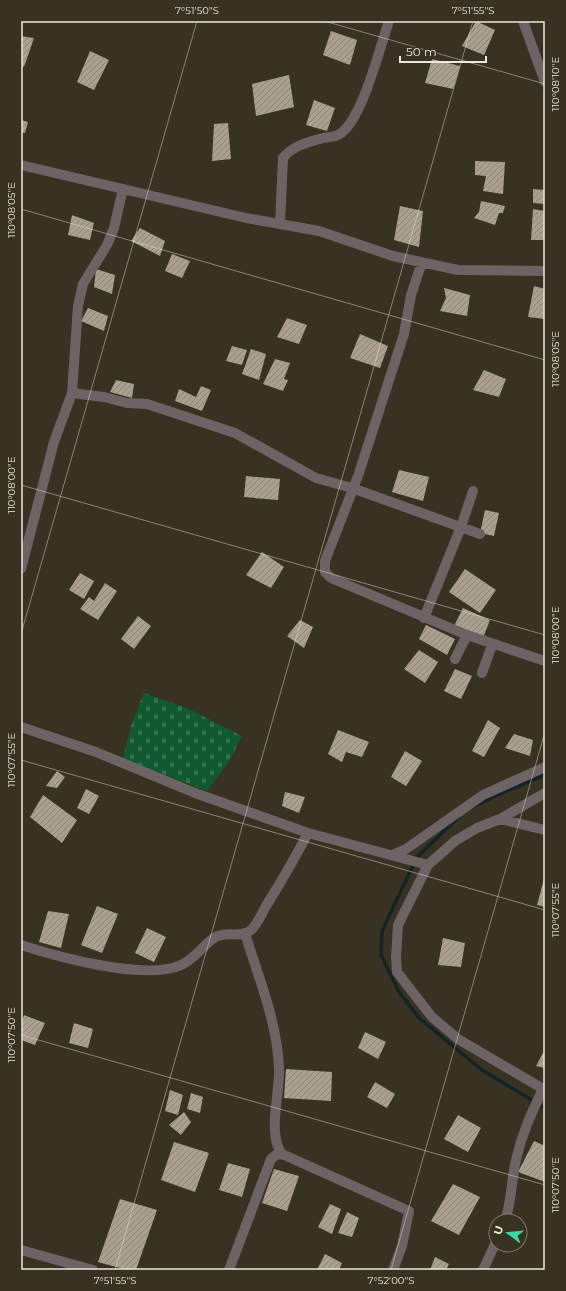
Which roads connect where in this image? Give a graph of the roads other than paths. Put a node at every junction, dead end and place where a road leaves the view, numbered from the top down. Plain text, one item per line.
1 (389, 21) edge
2 (523, 21) edge
3 (545, 82) edge
4 (21, 164) edge
5 (123, 189) junction
6 (280, 224) junction
7 (422, 262) junction
8 (545, 271) edge
9 (72, 393) junction
10 (352, 488) junction
11 (473, 491) dead end
12 (461, 527) junction
13 (480, 534) dead end
14 (21, 569) edge
15 (424, 618) junction
16 (467, 635) junction
17 (492, 645) junction
18 (455, 660) dead end
19 (545, 661) edge
20 (482, 673) dead end
21 (21, 727) edge
22 (545, 767) edge
23 (545, 793) edge
24 (500, 819) junction
25 (545, 830) edge
26 (308, 833) junction
27 (397, 856) junction
28 (424, 864) junction
29 (245, 933) junction
30 (21, 945) edge
31 (542, 1092) edge
32 (282, 1154) junction
33 (507, 1213) edge
34 (21, 1250) edge
35 (491, 1253) edge
36 (93, 1270) edge
37 (229, 1270) edge
38 (393, 1270) edge
39 (483, 1270) edge

1 - 6 street
2 - 3 street
4 - 5 street
5 - 6 street
5 - 9 street
6 - 7 street
7 - 8 street
7 - 10 street
9 - 10 street
9 - 14 street
10 - 12 street
10 - 15 street
11 - 12 street
12 - 13 street
12 - 15 street
15 - 16 street
16 - 17 street
16 - 18 street
17 - 19 street
17 - 20 street
21 - 26 street
22 - 27 street
23 - 24 street
24 - 25 street
24 - 28 street
26 - 27 street
26 - 29 street
27 - 28 street
28 - 31 street
29 - 30 street
29 - 32 street
31 - 33 street
32 - 37 street
32 - 38 street
34 - 36 street
35 - 39 street

